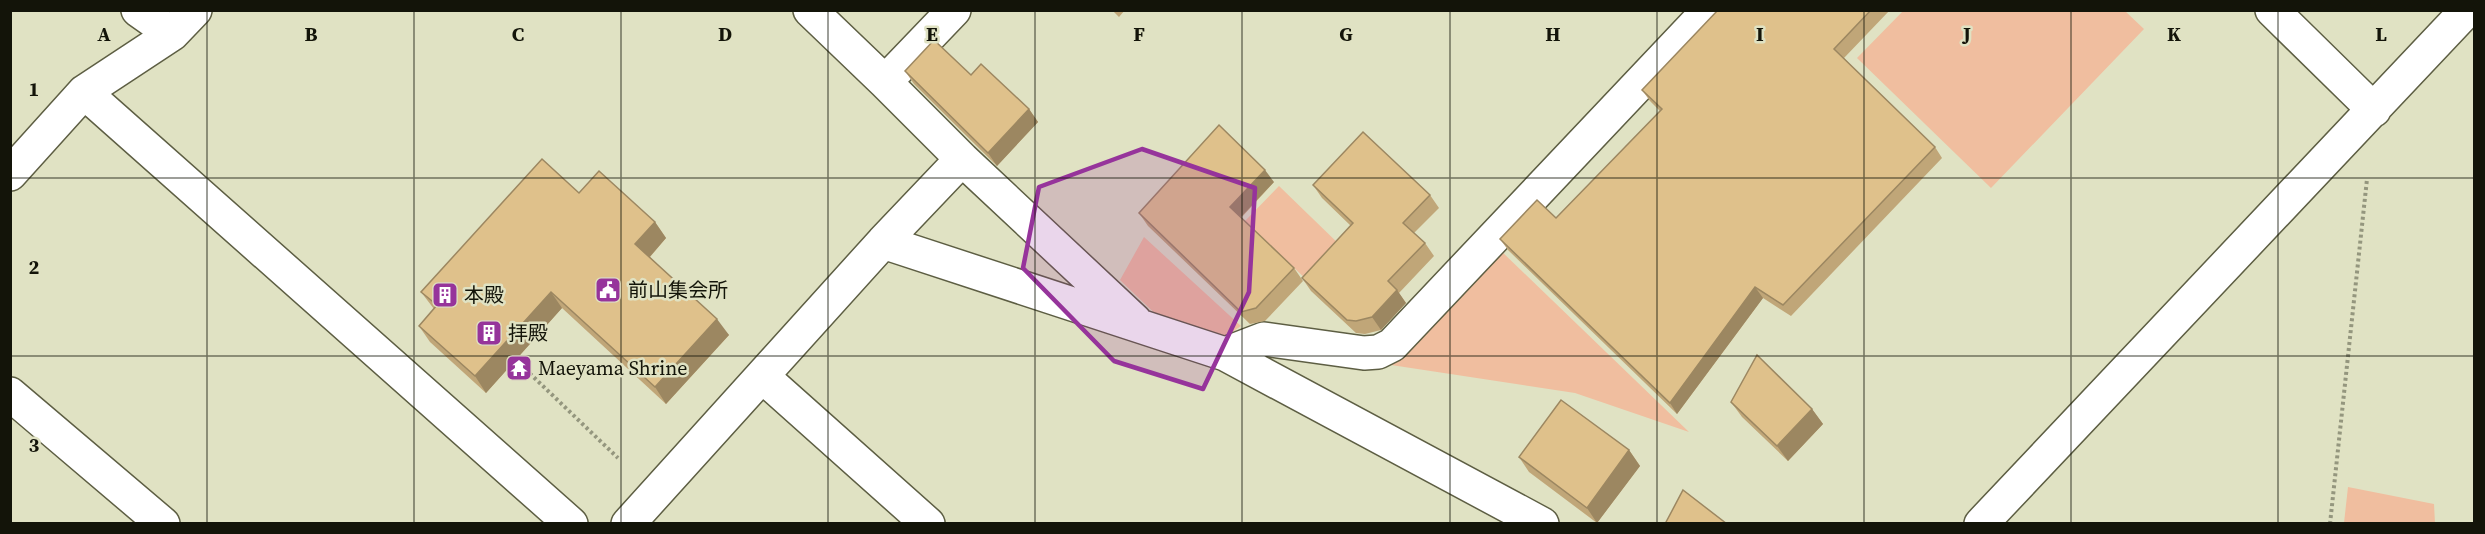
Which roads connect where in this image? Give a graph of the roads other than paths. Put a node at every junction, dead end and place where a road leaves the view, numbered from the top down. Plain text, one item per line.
1 (138, 10) edge
2 (195, 10) edge
3 (810, 10) edge
4 (954, 10) edge
5 (1709, 10) edge
6 (2272, 10) edge
7 (2467, 10) edge
8 (172, 34) junction
9 (885, 82) junction
10 (84, 92) junction
11 (2374, 110) junction
12 (962, 159) junction
13 (10, 174) edge
14 (883, 242) junction
15 (1143, 328) junction
16 (1225, 354) junction
17 (762, 376) junction
18 (10, 393) edge
19 (163, 524) edge
20 (571, 524) edge
21 (628, 524) edge
22 (928, 524) edge
23 (1542, 524) edge
24 (1981, 524) edge

1 - 8 street
2 - 8 street
3 - 9 street
4 - 9 street
5 - 16 street
6 - 11 street
7 - 11 street
8 - 10 street
9 - 12 street
10 - 13 street
10 - 20 street
11 - 24 street
12 - 14 street
12 - 15 street
14 - 15 street
14 - 17 street
15 - 16 street
16 - 23 street
17 - 21 street
17 - 22 street
18 - 19 street

